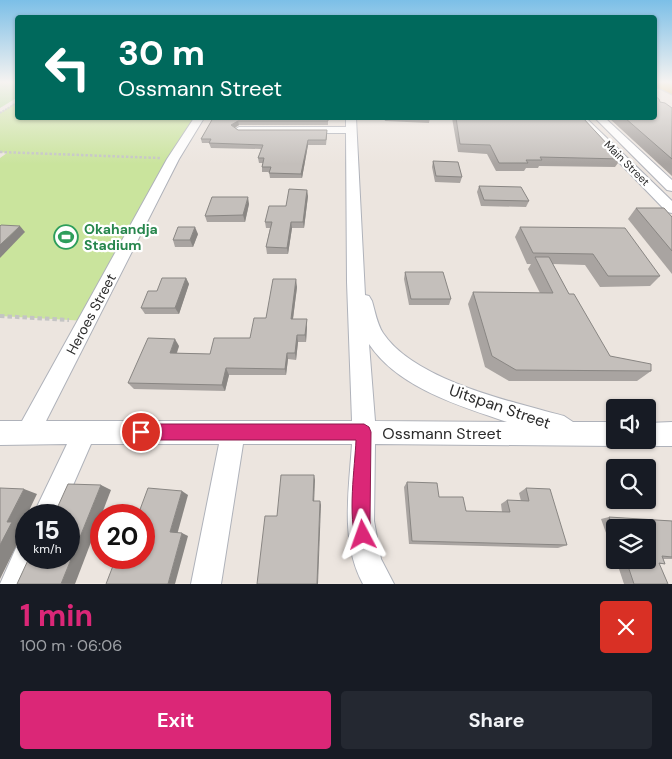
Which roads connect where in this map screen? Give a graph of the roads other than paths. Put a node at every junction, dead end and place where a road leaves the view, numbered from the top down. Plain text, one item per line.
1 (198, 120) edge
2 (584, 120) edge
3 (602, 120) edge
4 (351, 124) edge
5 (239, 130) edge
6 (672, 187) edge
7 (672, 208) edge
8 (356, 282) junction
9 (85, 432) junction
10 (233, 432) junction
11 (364, 432) junction
12 (0, 433) edge
13 (28, 433) junction
14 (581, 434) junction
15 (606, 434) edge
16 (656, 434) edge
17 (672, 434) edge
18 (51, 504) edge
19 (21, 569) edge
20 (14, 584) edge
21 (206, 584) edge
22 (379, 584) edge

1 - 13 street, Heroes Street
2 - 7 street, Main Street
3 - 6 street, Main Street
4 - 5 street
4 - 8 street, Uitspan Street
8 - 11 street, Uitspan Street
8 - 14 street, Uitspan Street
9 - 10 street, Ossmann Street
9 - 13 street, Ossmann Street
9 - 18 street
10 - 11 street, Ossmann Street
10 - 21 street
11 - 14 street, Ossmann Street
11 - 22 street, Uitspan Street
12 - 13 street, Ossmann Street
14 - 15 street, Ossmann Street
16 - 17 street
19 - 20 street

